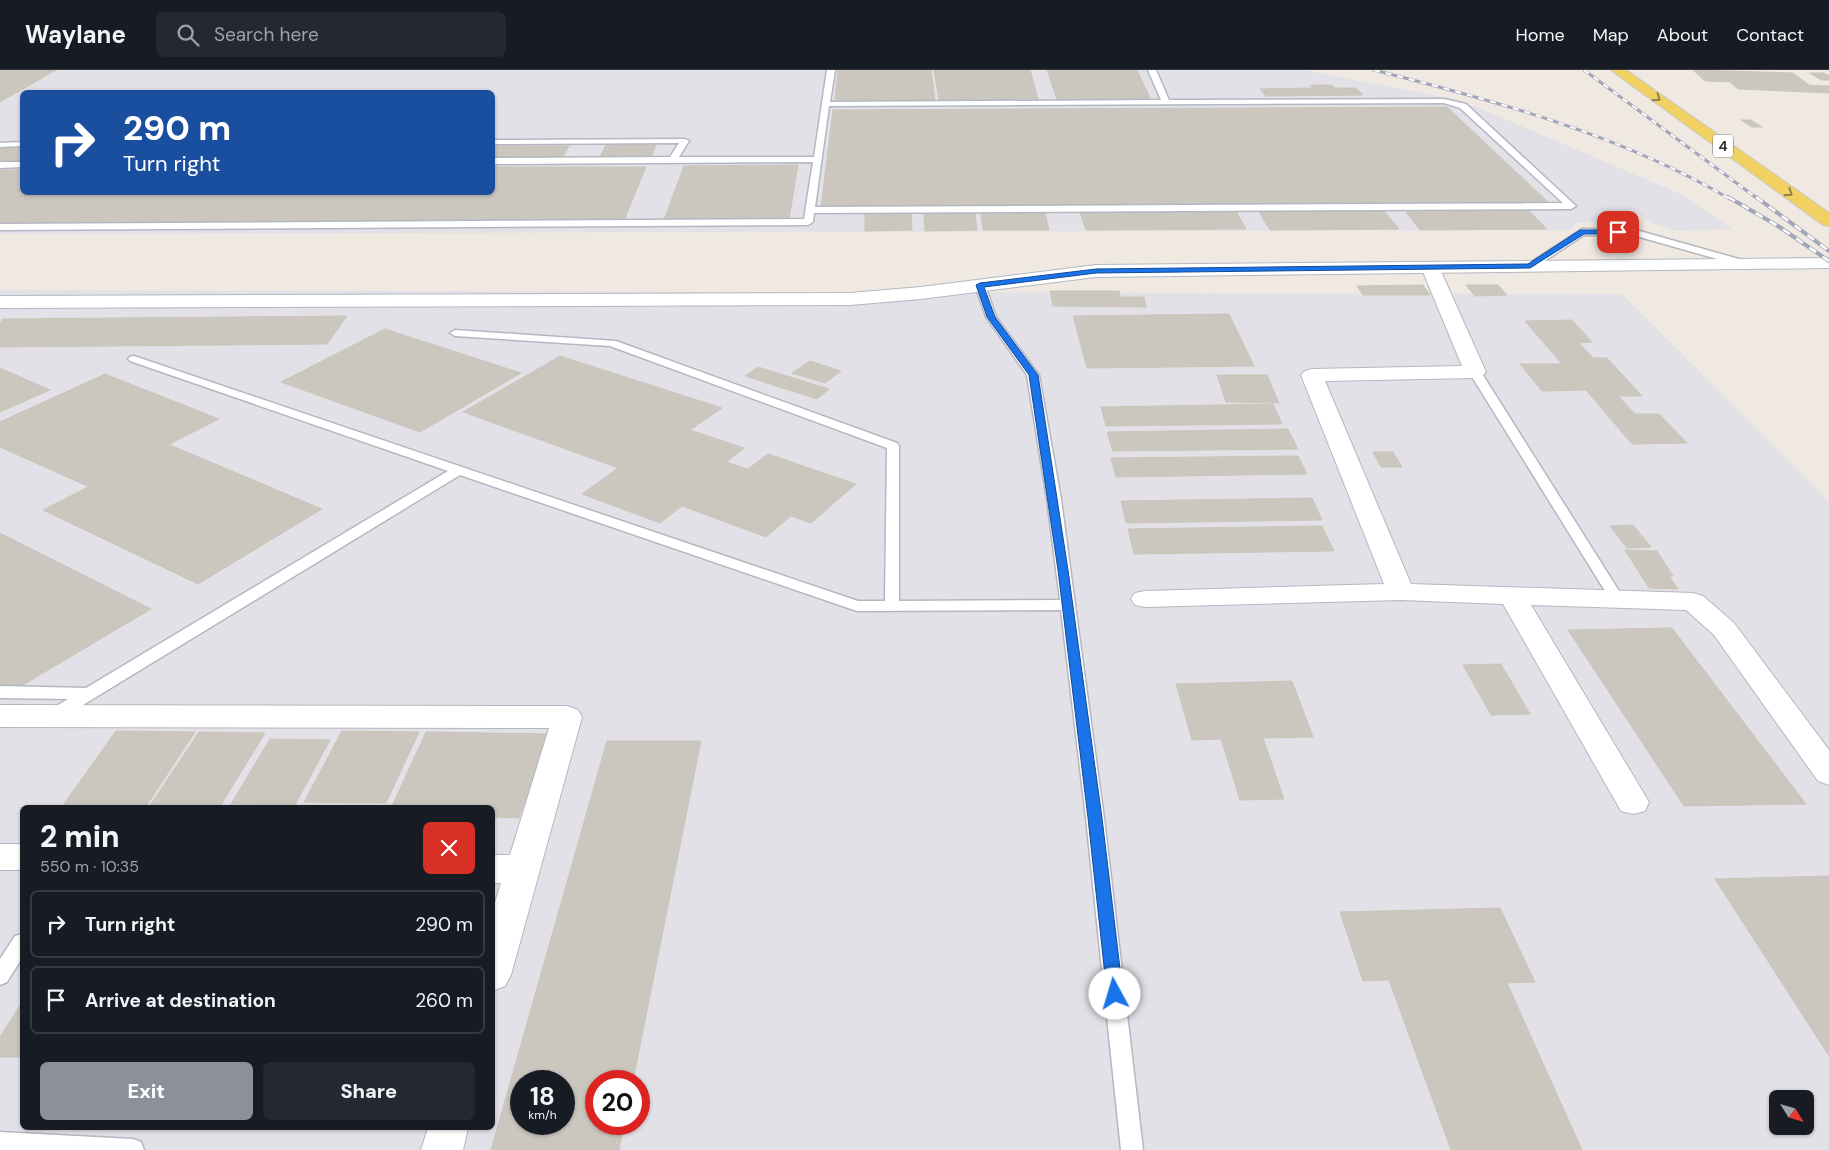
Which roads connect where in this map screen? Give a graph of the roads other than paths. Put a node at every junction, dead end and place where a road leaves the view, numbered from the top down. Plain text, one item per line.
1 (831, 70) edge
2 (1152, 70) edge
3 (1617, 70) edge
4 (1166, 102) junction
5 (826, 104) junction
6 (495, 142) edge
7 (0, 144) edge
8 (20, 144) edge
9 (817, 159) junction
10 (673, 160) junction
11 (495, 162) edge
12 (0, 165) edge
13 (20, 165) edge
14 (810, 210) junction
15 (1829, 221) edge
16 (0, 227) edge
17 (1829, 262) edge
18 (1742, 264) junction
19 (1530, 266) junction
20 (1430, 267) junction
21 (980, 285) junction
22 (0, 302) edge
23 (455, 333) dead end
24 (134, 359) dead end
25 (1475, 372) junction
26 (459, 470) junction
27 (1401, 592) junction
28 (1512, 596) junction
29 (1145, 599) dead end
30 (1617, 599) junction
31 (1068, 605) junction
32 (892, 606) junction
33 (0, 692) edge
34 (90, 694) junction
35 (0, 716) edge
36 (53, 716) junction
37 (1829, 773) edge
38 (1633, 802) dead end
39 (20, 856) edge
40 (0, 857) edge
41 (508, 869) edge
42 (20, 945) edge
43 (495, 955) edge
44 (0, 976) edge
45 (447, 1130) edge
46 (0, 1143) edge
47 (133, 1150) edge
48 (442, 1150) edge
49 (1132, 1150) edge

1 - 5 lane
2 - 4 lane
3 -> 15 main road, 4
4 - 5 lane
4 - 14 lane
5 - 9 lane
6 - 10 lane
7 - 8 lane
9 - 10 lane
9 - 14 lane
10 - 11 lane
12 - 13 lane
14 - 16 lane
17 - 18 street
18 - 19 street
18 - 19 lane
19 - 20 street
20 - 21 street
20 - 25 street
21 - 22 street
21 - 31 lane
23 - 32 lane
24 - 26 lane
25 - 27 street
25 - 30 lane
26 - 32 lane
26 - 34 lane
27 - 28 street
27 - 29 street
28 - 30 street
28 - 38 street
30 - 37 street
31 - 32 lane
31 - 49 lane
33 - 34 lane
34 - 36 lane
35 - 36 street
36 - 41 street
39 - 40 street
41 - 43 street
42 - 44 lane
45 - 48 street
46 - 47 lane

